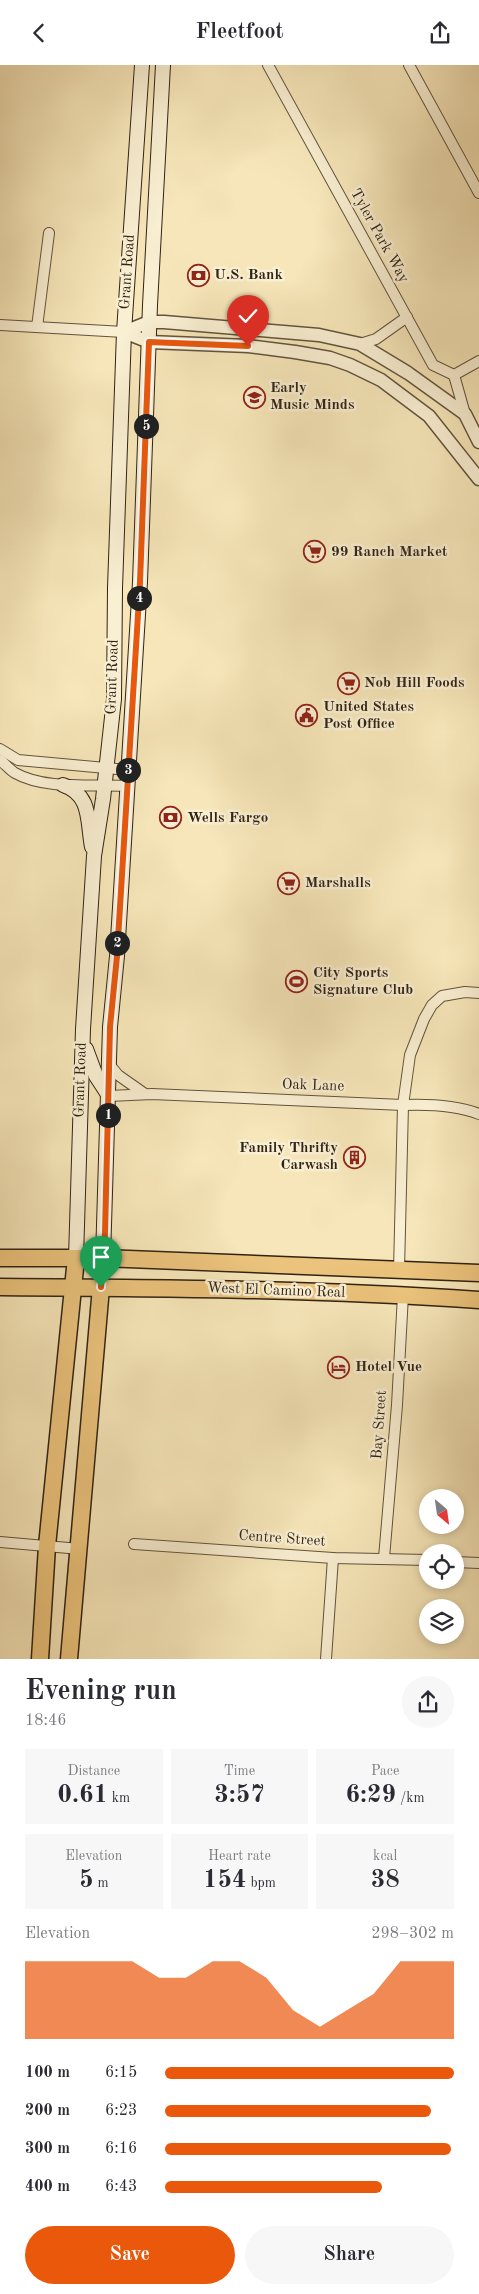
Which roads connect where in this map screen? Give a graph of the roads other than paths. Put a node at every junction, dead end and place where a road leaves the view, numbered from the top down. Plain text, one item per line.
1 (142, 65) edge
2 (163, 65) edge
3 (268, 65) edge
4 (409, 65) edge
5 (479, 193) edge
6 (49, 233) dead end
7 (407, 317) junction
8 (149, 323) junction
9 (0, 325) edge
10 (36, 327) junction
11 (124, 332) junction
12 (149, 342) junction
13 (360, 344) junction
14 (479, 361) edge
15 (454, 375) junction
16 (465, 414) junction
17 (479, 442) edge
18 (479, 479) edge
19 (0, 749) edge
20 (0, 760) edge
21 (107, 769) junction
22 (128, 770) junction
23 (63, 785) junction
24 (105, 785) junction
25 (127, 786) junction
26 (94, 856) junction
27 (479, 993) edge
28 (83, 1041) junction
29 (110, 1065) junction
30 (96, 1076) junction
31 (82, 1087) junction
32 (145, 1094) junction
33 (109, 1097) junction
34 (403, 1105) junction
35 (479, 1115) edge
36 (0, 1258) edge
37 (76, 1258) junction
38 (103, 1258) junction
39 (399, 1271) junction
40 (479, 1273) edge
41 (0, 1287) edge
42 (101, 1287) junction
43 (73, 1288) junction
44 (403, 1295) junction
45 (479, 1300) edge
46 (0, 1542) edge
47 (134, 1544) dead end
48 (48, 1546) junction
49 (80, 1549) junction
50 (332, 1558) junction
51 (384, 1558) junction
52 (419, 1560) edge
53 (464, 1562) edge
54 (479, 1563) edge
55 (40, 1659) edge
56 (69, 1659) edge
57 (326, 1659) edge

1 - 11 main road, Grant Road
2 - 8 main road, Grant Road
3 - 7 street, Tyler Park Way
4 - 5 street
6 - 10 street
7 - 13 street
7 - 15 street, Tyler Park Way
8 - 11 street
8 - 12 main road, Grant Road
8 - 13 street
9 - 10 street
10 - 11 street
11 - 12 street
11 - 21 main road, Grant Road
12 - 18 street
12 - 22 main road, Grant Road
13 - 16 street
14 - 15 street
15 - 16 street
16 - 17 street
19 - 21 street
20 - 23 street
21 - 22 street
21 - 24 main road, Grant Road
22 - 25 main road, Grant Road
23 - 24 street
23 - 26 main road
24 - 25 street
24 - 26 main road, Grant Road
25 - 29 main road, Grant Road
26 - 28 main road, Grant Road
27 - 34 street
28 - 30 main road
28 - 31 main road, Grant Road
29 - 30 main road
29 - 32 street
29 - 33 main road, Grant Road
30 - 31 main road
30 - 33 main road
31 - 37 main road, Grant Road
32 - 33 street, Oak Lane
32 - 34 street, Oak Lane
33 - 38 main road, Grant Road
34 - 35 street, Oak Lane
34 - 39 street
36 - 37 main road, West El Camino Real
37 - 38 main road, West El Camino Real
37 - 43 main road, Grant Road
38 - 39 main road, West El Camino Real
38 - 42 main road, Grant Road
39 - 40 main road, West El Camino Real
41 - 43 main road, West El Camino Real
42 - 43 main road, West El Camino Real
42 - 44 main road, West El Camino Real
42 - 49 main road, Grant Road
43 - 48 main road, Grant Road
44 - 45 main road, West El Camino Real
44 - 51 street, Bay Street
46 - 48 street
47 - 50 street, Centre Street
48 - 49 street
48 - 55 main road, Grant Road
49 - 56 main road, Grant Road
50 - 51 street, Centre Street
50 - 57 street
51 - 52 street, Centre Street
53 - 54 street

